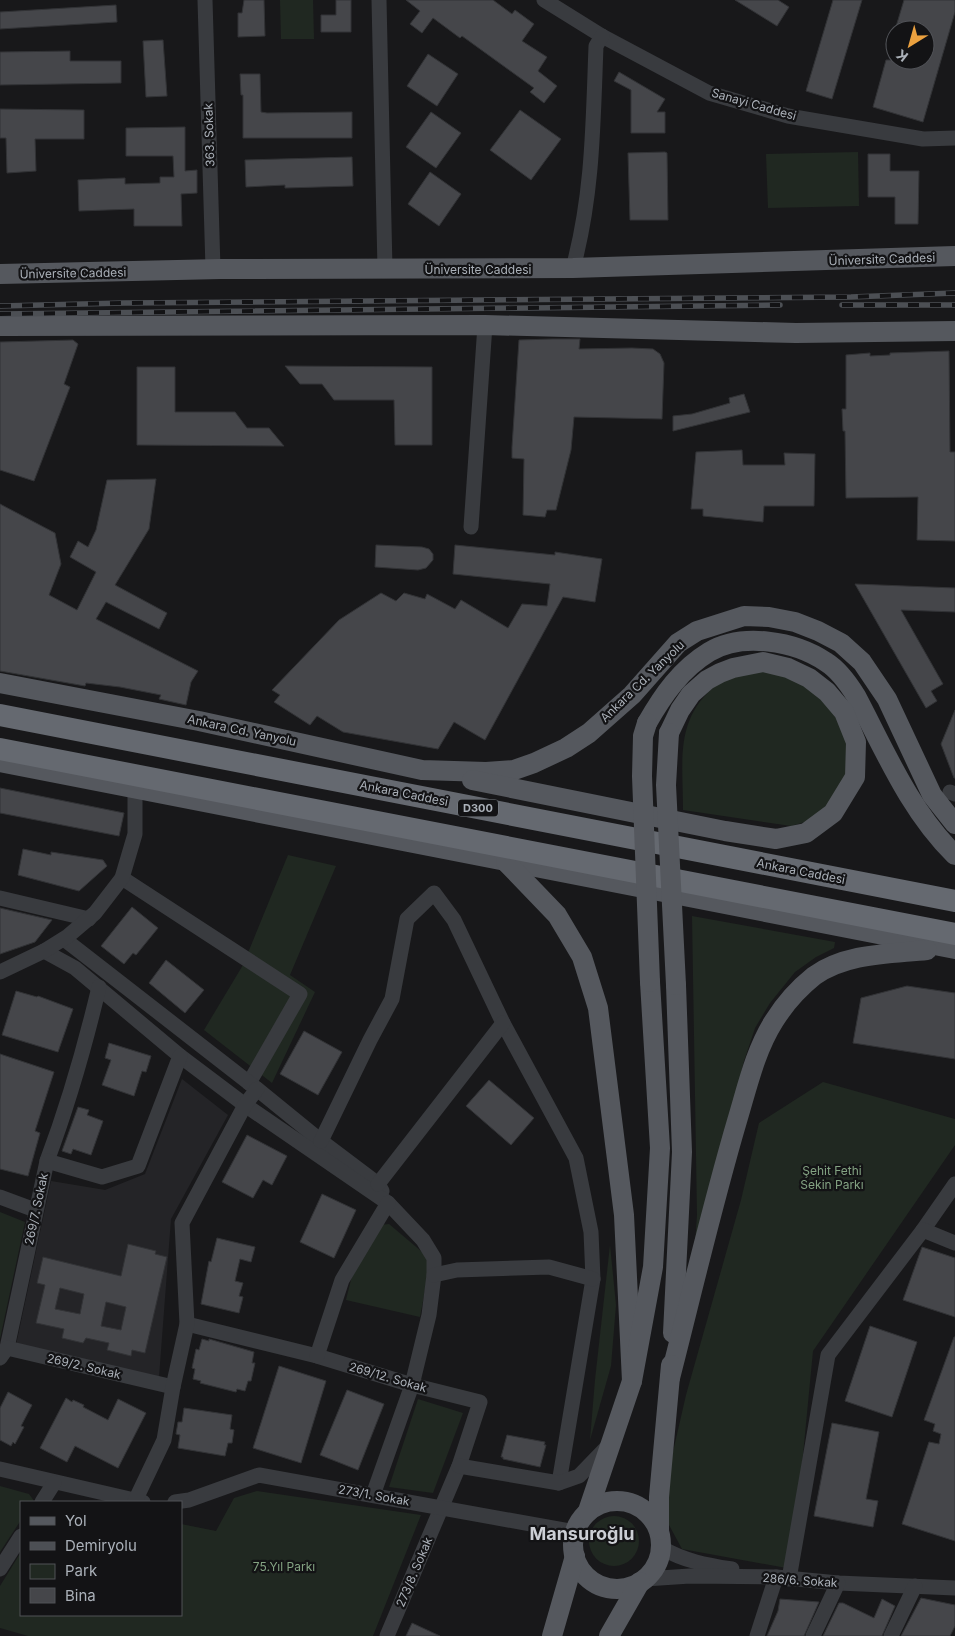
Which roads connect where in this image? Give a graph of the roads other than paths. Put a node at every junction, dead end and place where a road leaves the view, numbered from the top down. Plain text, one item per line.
1 (205, 0) edge
2 (212, 0) edge
3 (379, 0) edge
4 (544, 0) edge
5 (602, 36) junction
6 (955, 138) edge
7 (955, 256) edge
8 (574, 268) junction
9 (217, 269) junction
10 (384, 269) junction
11 (0, 274) edge
12 (0, 326) edge
13 (485, 326) junction
14 (955, 331) edge
15 (471, 527) dead end
16 (0, 683) edge
17 (0, 715) edge
18 (0, 749) edge
19 (0, 762) edge
20 (422, 770) junction
21 (135, 788) junction
22 (955, 824) edge
23 (955, 855) edge
24 (506, 862) junction
25 (122, 878) junction
26 (0, 898) edge
27 (955, 901) edge
28 (89, 918) junction
29 (64, 939) junction
30 (952, 944) edge
31 (44, 951) junction
32 (0, 972) edge
33 (98, 988) junction
34 (503, 1022) junction
35 (180, 1056) junction
36 (253, 1086) junction
37 (245, 1105) junction
38 (320, 1141) junction
39 (46, 1162) junction
40 (378, 1184) junction
41 (955, 1184) edge
42 (0, 1198) edge
43 (388, 1203) junction
44 (35, 1210) junction
45 (923, 1230) junction
46 (955, 1243) edge
47 (434, 1275) junction
48 (593, 1279) junction
49 (187, 1324) junction
50 (4, 1353) edge
51 (317, 1356) junction
52 (670, 1378) junction
53 (632, 1380) junction
54 (412, 1385) junction
55 (173, 1386) junction
56 (611, 1443) junction
57 (459, 1466) junction
58 (0, 1469) edge
59 (54, 1483) junction
60 (559, 1483) junction
61 (373, 1495) junction
62 (43, 1501) edge
63 (139, 1501) edge
64 (182, 1501) edge
65 (441, 1507) junction
66 (588, 1511) junction
67 (575, 1532) junction
68 (20, 1538) edge
69 (660, 1539) junction
70 (575, 1556) junction
71 (0, 1569) edge
72 (782, 1578) junction
73 (642, 1581) junction
74 (838, 1583) junction
75 (915, 1586) junction
76 (955, 1588) edge
77 (387, 1636) edge
78 (552, 1636) edge
79 (609, 1636) edge
80 (757, 1636) edge
81 (812, 1636) edge
82 (891, 1636) edge

1 - 9 street, 363. Sokak
2 - 9 street
3 - 10 street
4 - 5 street, Sanayi Caddesi
5 - 6 street, Sanayi Caddesi
5 - 8 street
7 - 8 main road, Üniversite Caddesi
8 - 10 main road, Üniversite Caddesi
9 - 10 main road, Üniversite Caddesi
9 - 11 main road, Üniversite Caddesi
12 - 13 main road
13 - 14 main road
13 - 15 street
16 - 20 main road, Ankara Cd. Yanyolu
17 - 27 highway, Ankara Caddesi / D300
18 - 30 highway
19 - 21 main road
20 - 22 main road, Ankara Cd. Yanyolu
20 - 52 main road, bridge
21 - 24 main road
21 - 25 street
23 - 53 main road, bridge
24 - 30 main road
24 - 53 main road
25 - 28 street
25 - 36 street
26 - 28 street
28 - 29 street
29 - 31 street
29 - 36 street
30 - 52 main road
31 - 32 street
31 - 33 street
33 - 35 street
33 - 39 street
34 - 38 street
34 - 40 street
34 - 48 street
35 - 37 street
35 - 39 street, 269/7. Sokak
36 - 37 street
36 - 38 street
37 - 43 street
37 - 49 street
38 - 40 street
39 - 44 street, 269/7. Sokak
40 - 43 street
41 - 45 street
42 - 44 street
43 - 47 street
43 - 51 street
44 - 50 street, 269/7. Sokak
45 - 46 street
45 - 72 street
47 - 48 street
47 - 54 street
48 - 60 street
49 - 51 street, 269/12. Sokak
49 - 55 street
50 - 55 street, 269/2. Sokak
51 - 54 street, 269/12. Sokak
52 - 69 main road
53 - 56 main road
54 - 57 street, 269/12. Sokak
54 - 61 street
55 - 63 street
56 - 60 street
56 - 66 main road
57 - 60 street
57 - 65 street, 269/12. Sokak
58 - 59 street
59 - 62 street
59 - 63 street
61 - 64 street, 273/1. Sokak
61 - 65 street, 273/1. Sokak
65 - 67 street, 273/1. Sokak
65 - 77 street, 273/8. Sokak
66 - 67 main road
66 - 69 main road
67 - 70 main road
68 - 71 street
69 - 72 street
69 - 73 main road
70 - 73 main road
70 - 78 main road
72 - 73 street, 286/6. Sokak
72 - 74 street, 286/6. Sokak
72 - 80 street
73 - 79 main road
74 - 75 street, 286/6. Sokak
74 - 81 street
75 - 76 street, 286/6. Sokak
75 - 82 street

